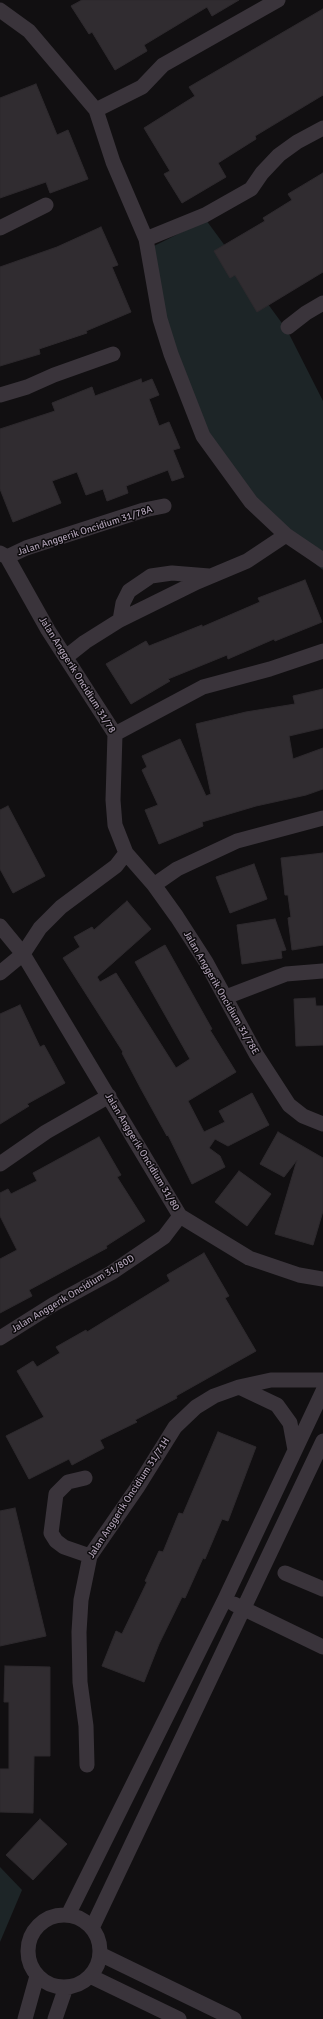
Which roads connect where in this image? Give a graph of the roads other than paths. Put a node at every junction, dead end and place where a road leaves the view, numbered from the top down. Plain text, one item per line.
1 (278, 0) edge
2 (0, 10) edge
3 (96, 110) junction
4 (323, 128) edge
5 (46, 205) dead end
6 (0, 228) edge
7 (146, 239) junction
8 (323, 303) edge
9 (288, 326) dead end
10 (113, 354) dead end
11 (0, 394) edge
12 (164, 506) dead end
13 (286, 535) junction
14 (3, 555) edge
15 (323, 560) edge
16 (212, 576) junction
17 (120, 620) junction
18 (323, 650) edge
19 (66, 657) junction
20 (115, 734) junction
21 (323, 818) edge
22 (126, 853) junction
23 (154, 885) junction
24 (0, 926) edge
25 (23, 954) junction
26 (323, 971) edge
27 (0, 973) edge
28 (226, 997) junction
29 (108, 1096) junction
30 (323, 1124) edge
31 (0, 1164) edge
32 (180, 1216) junction
33 (323, 1279) edge
34 (0, 1338) edge
35 (323, 1380) edge
36 (239, 1387) junction
37 (323, 1391) edge
38 (323, 1442) edge
39 (295, 1450) junction
40 (85, 1478) dead end
41 (90, 1556) junction
42 (285, 1573) dead end
43 (323, 1588) edge
44 (225, 1599) junction
45 (243, 1608) junction
46 (323, 1647) edge
47 (87, 1766) dead end
48 (68, 1915) junction
49 (92, 1928) junction
50 (100, 1954) junction
51 (37, 1976) junction
52 (90, 1976) junction
53 (66, 1987) junction
54 (24, 2019) edge
55 (55, 2019) edge
56 (178, 2019) edge
57 (234, 2019) edge

1 - 3 street
2 - 3 street
3 - 7 street
4 - 7 street
5 - 6 street
7 - 13 street
8 - 9 street
10 - 11 street
12 - 14 street, Jalan Anggerik Oncidium 31/78A
13 - 15 street
13 - 16 street
14 - 19 street, Jalan Anggerik Oncidium 31/78
16 - 17 street
16 - 17 street
17 - 19 street
18 - 20 street
19 - 20 street, Jalan Anggerik Oncidium 31/78
20 - 22 street, Jalan Anggerik Oncidium 31/78
21 - 23 street
22 - 23 street, Jalan Anggerik Oncidium 31/78E
22 - 25 street
23 - 28 street, Jalan Anggerik Oncidium 31/78E
24 - 25 street, Jalan Anggerik Oncidium 31/80
25 - 27 street
25 - 29 street, Jalan Anggerik Oncidium 31/80
26 - 28 street
28 - 30 street, Jalan Anggerik Oncidium 31/78E
29 - 31 street
29 - 32 street, Jalan Anggerik Oncidium 31/80
32 - 33 street, Jalan Anggerik Oncidium 31/80
32 - 34 street, Jalan Anggerik Oncidium 31/80D
35 - 36 street, Jalan Anggerik Oncidium 31/71H
36 - 39 street
36 - 41 street, Jalan Anggerik Oncidium 31/71H
37 - 39 street
38 - 45 street
39 - 44 street
40 - 41 street
41 - 47 street, Jalan Anggerik Oncidium 31/71H
42 - 43 street
44 - 45 street
44 - 48 street
45 - 46 street
45 - 49 street
48 - 49 street
48 - 51 street
49 - 50 street
50 - 52 street
50 - 57 street
51 - 53 street
51 - 54 street
52 - 53 street
52 - 56 street
53 - 55 street

